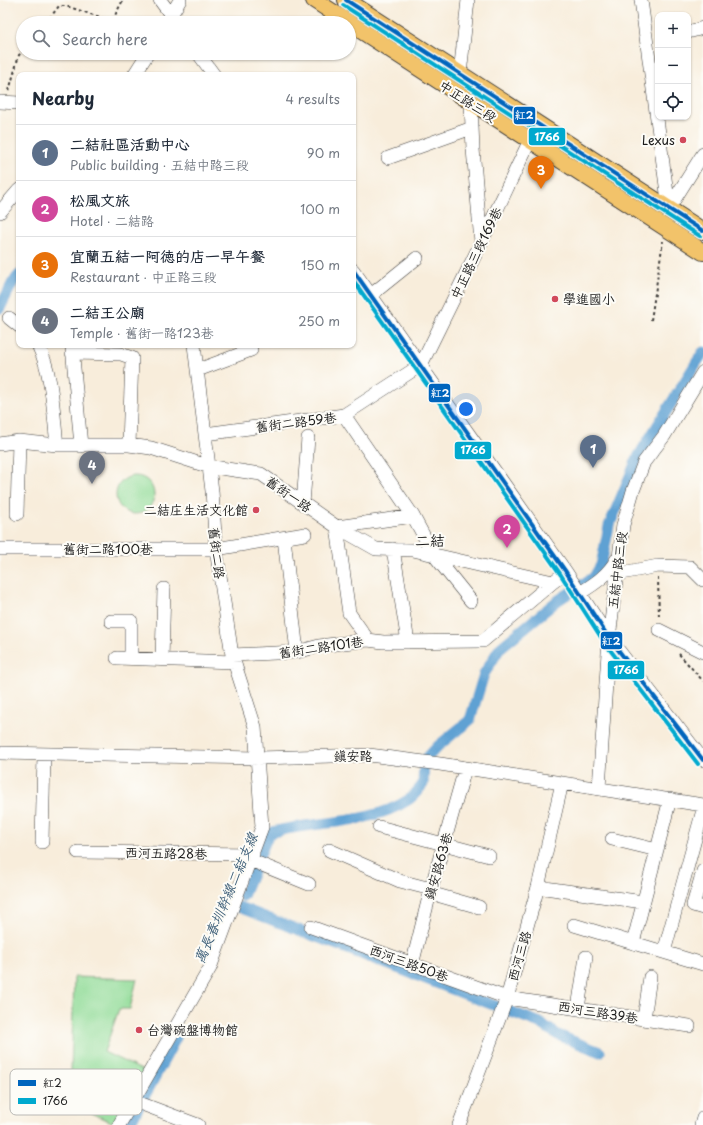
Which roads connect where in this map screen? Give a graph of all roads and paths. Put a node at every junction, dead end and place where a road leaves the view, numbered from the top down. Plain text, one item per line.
1 (123, 0) edge
2 (160, 0) edge
3 (180, 0) edge
4 (314, 0) edge
5 (346, 0) edge
6 (468, 0) edge
7 (641, 0) edge
8 (52, 16) edge
9 (99, 16) edge
10 (114, 16) edge
11 (169, 16) edge
12 (173, 16) edge
13 (340, 16) edge
14 (356, 26) edge
15 (703, 28) edge
16 (691, 31) edge
17 (653, 41) edge
18 (18, 60) edge
19 (144, 60) edge
20 (203, 60) edge
21 (136, 72) edge
22 (212, 72) edge
23 (460, 74) junction
24 (8, 102) edge
25 (471, 104) junction
26 (472, 128) junction
27 (530, 140) junction
28 (582, 152) junction
29 (703, 154) edge
30 (388, 158) dead end
31 (573, 168) junction
32 (16, 193) edge
33 (668, 208) junction
34 (0, 212) edge
35 (665, 228) junction
36 (703, 231) edge
37 (482, 243) junction
38 (703, 252) edge
39 (417, 258) dead end
40 (356, 274) edge
41 (371, 295) junction
42 (651, 320) dead end
43 (39, 348) edge
44 (194, 348) edge
45 (72, 349) edge
46 (251, 350) dead end
47 (421, 365) junction
48 (198, 370) junction
49 (703, 372) edge
50 (344, 415) junction
51 (205, 434) junction
52 (308, 438) dead end
53 (19, 441) junction
54 (0, 444) edge
55 (57, 445) junction
56 (129, 445) junction
57 (81, 446) junction
58 (207, 466) junction
59 (303, 504) junction
60 (17, 514) dead end
61 (413, 516) junction
62 (337, 527) junction
63 (305, 534) dead end
64 (284, 538) junction
65 (0, 549) edge
66 (216, 549) junction
67 (393, 549) junction
68 (434, 555) junction
69 (618, 557) junction
70 (658, 566) junction
71 (617, 574) junction
72 (703, 580) edge
73 (553, 582) junction
74 (574, 584) junction
75 (164, 589) dead end
76 (471, 601) dead end
77 (110, 621) dead end
78 (659, 630) joint
79 (609, 638) junction
80 (368, 640) junction
81 (408, 642) junction
82 (297, 652) junction
83 (703, 652) edge
84 (678, 653) dead end
85 (117, 658) dead end
86 (131, 658) junction
87 (233, 658) junction
88 (162, 659) junction
89 (703, 680) edge
90 (0, 753) edge
91 (44, 755) junction
92 (258, 758) junction
93 (703, 760) edge
94 (465, 769) junction
95 (562, 783) junction
96 (599, 788) junction
97 (670, 799) junction
98 (703, 805) edge
99 (703, 810) edge
100 (379, 827) dead end
101 (612, 839) dead end
102 (42, 842) dead end
103 (444, 846) junction
104 (329, 850) dead end
105 (657, 850) junction
106 (78, 852) dead end
107 (489, 856) dead end
108 (251, 857) junction
109 (703, 871) edge
110 (309, 884) dead end
111 (538, 887) junction
112 (430, 891) junction
113 (644, 902) junction
114 (479, 907) dead end
115 (703, 908) edge
116 (574, 925) dead end
117 (311, 927) dead end
118 (633, 942) junction
119 (664, 952) junction
120 (586, 957) dead end
121 (703, 964) edge
122 (412, 965) junction
123 (650, 977) dead end
124 (507, 998) junction
125 (578, 1008) junction
126 (644, 1019) junction
127 (690, 1026) dead end
128 (142, 1097) edge
129 (142, 1104) edge
130 (128, 1115) edge
131 (703, 1118) edge
132 (119, 1125) edge
133 (198, 1125) edge
134 (460, 1125) edge
135 (701, 1125) edge

1 - 10 path
2 - 11 street
3 - 12 street
4 - 13 main road, 中正路三段
5 - 23 main road, 中正路三段
6 - 23 street
7 - 17 street
8 - 9 path
14 - 25 main road, 中正路三段
15 - 16 street
17 - 33 street
18 - 24 path
19 - 21 street
20 - 22 street
23 - 28 main road, 中正路三段
25 - 26 street
25 - 27 main road, 中正路三段
26 - 30 street
26 - 37 street
27 - 31 main road, 中正路三段
27 - 37 street, 中正路三段169巷
28 - 31 main road
28 - 33 main road, 中正路三段
29 - 33 street
31 - 35 main road, 中正路三段
32 - 34 street
33 - 36 main road, 中正路三段
35 - 38 main road, 中正路三段
35 - 42 path
37 - 47 street, 中正路三段169巷
39 - 41 street
40 - 41 street
41 - 47 street
43 - 55 street
44 - 48 street, 舊街二路
45 - 56 street
45 - 57 street
46 - 48 street
47 - 50 street, 舊街二路59巷
47 - 74 street
48 - 51 street, 舊街二路
49 - 69 street, 五結中路三段
50 - 51 street, 舊街二路59巷
50 - 61 street
51 - 58 street, 舊街二路
52 - 59 street
53 - 54 street, 舊街一路
53 - 55 street, 舊街一路
53 - 60 street
55 - 57 street, 舊街一路
56 - 57 street, 舊街一路
56 - 58 street, 舊街一路
58 - 59 street, 舊街一路
58 - 66 street, 舊街二路
59 - 62 street, 舊街一路
61 - 62 street
61 - 68 street
62 - 67 street, 舊街一路
62 - 80 street
63 - 64 street, 舊街二路100巷
64 - 66 street, 舊街二路100巷
64 - 82 street
65 - 66 street, 舊街二路100巷
66 - 87 street, 舊街二路
67 - 68 street, 舊街一路
67 - 81 street
68 - 73 street, 舊街一路
68 - 76 street
69 - 71 street, 五結中路三段
69 - 74 street
70 - 71 street
70 - 72 street
70 - 78 path
71 - 79 street, 五結中路三段
73 - 74 street
73 - 81 street, 舊街二路101巷
74 - 79 street
75 - 88 street
77 - 86 street
78 - 83 street
79 - 93 street
79 - 96 street, 五結中路三段
80 - 81 street, 舊街二路101巷
80 - 82 street, 舊街二路101巷
82 - 87 street, 舊街二路101巷
84 - 89 path
85 - 86 street, 舊街二路101巷
86 - 88 street, 舊街二路101巷
87 - 88 street, 舊街二路101巷
87 - 92 street, 舊街二路
90 - 91 street, 鎮安路
91 - 92 street, 鎮安路
91 - 102 street
92 - 94 street, 鎮安路
92 - 108 street, 舊街二路
94 - 95 street, 鎮安路
94 - 103 street, 鎮安路63巷
95 - 96 street, 鎮安路
95 - 111 street, 西河三路
96 - 97 street, 鎮安路
97 - 98 street, 鎮安路
97 - 105 street
99 - 119 street
100 - 103 street
101 - 105 street
103 - 107 street
103 - 112 street, 鎮安路63巷
104 - 112 street
105 - 113 street
106 - 108 street, 西河五路28巷
108 - 110 street
108 - 128 street, 舊街二路
109 - 115 street
111 - 113 street
111 - 124 street, 西河三路
112 - 114 street
112 - 122 street, 鎮安路63巷
113 - 118 street
116 - 118 street
117 - 122 street, 西河三路50巷
118 - 119 street
119 - 121 street
120 - 125 street
122 - 124 street, 西河三路50巷
123 - 126 street
124 - 125 street, 西河三路39巷
124 - 134 street, 西河三路
125 - 126 street, 西河三路39巷
126 - 127 street, 西河三路39巷
129 - 133 street
130 - 132 street, 舊街二路
131 - 135 street

